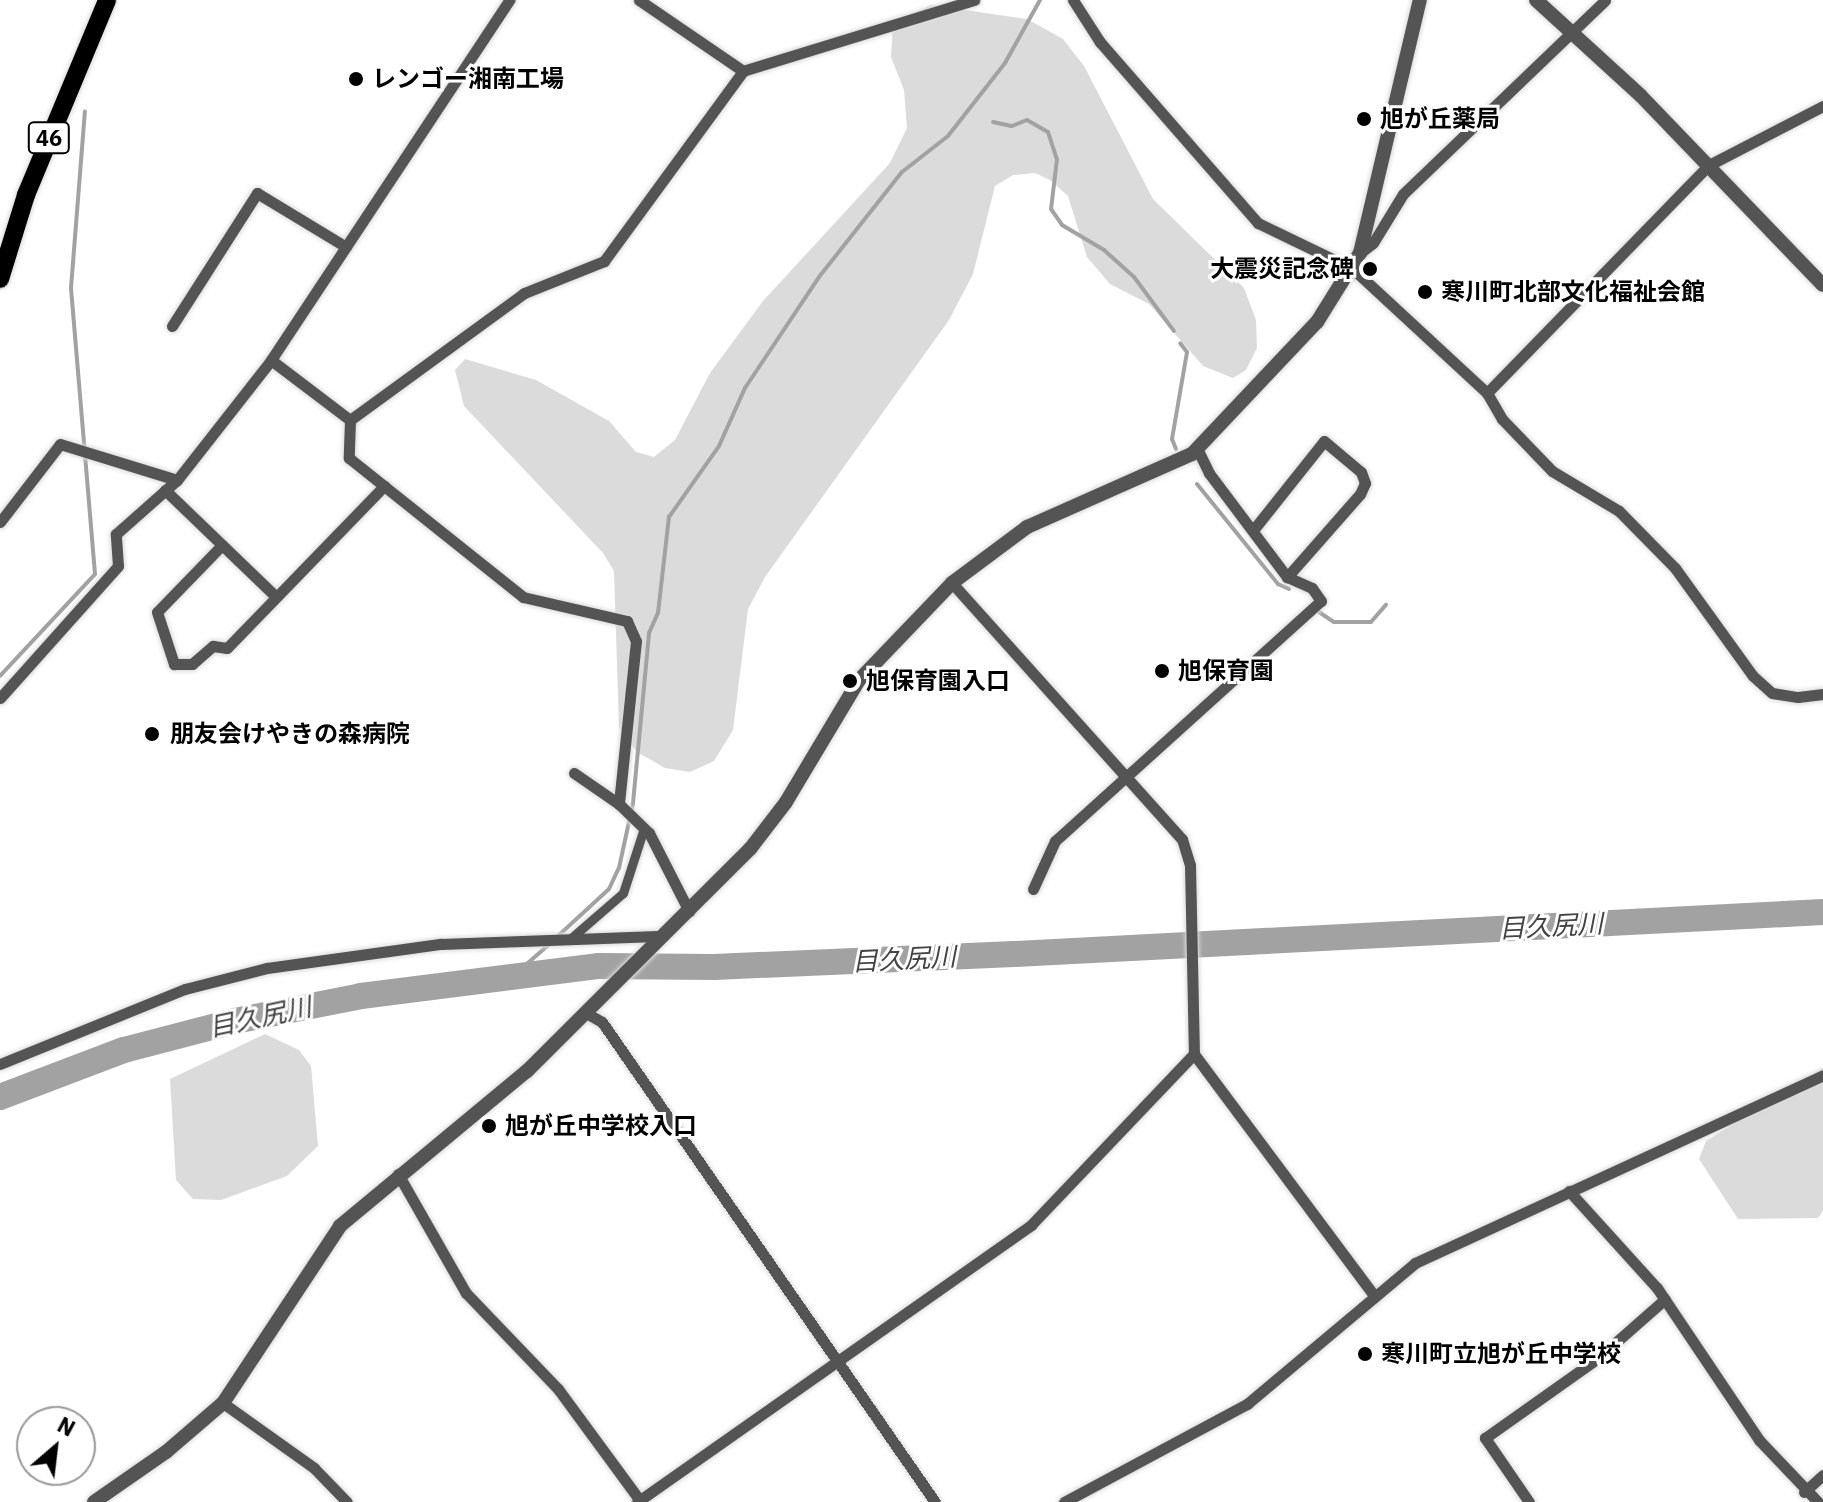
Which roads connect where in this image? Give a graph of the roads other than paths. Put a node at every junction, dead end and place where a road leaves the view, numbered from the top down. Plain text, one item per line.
1 (107, 0) edge
2 (509, 0) edge
3 (639, 0) edge
4 (974, 0) edge
5 (1073, 0) edge
6 (1420, 0) edge
7 (1536, 0) edge
8 (1605, 0) edge
9 (1572, 30) junction
10 (743, 71) junction
11 (1823, 106) edge
12 (1709, 165) junction
13 (346, 247) junction
14 (1360, 253) junction
15 (1353, 269) junction
16 (0, 279) edge
17 (1823, 285) edge
18 (172, 326) dead end
19 (271, 360) junction
20 (1487, 393) junction
21 (350, 420) junction
22 (1198, 450) junction
23 (177, 480) junction
24 (384, 486) junction
25 (165, 490) junction
26 (0, 522) edge
27 (1254, 529) junction
28 (222, 545) junction
29 (1287, 577) junction
30 (952, 583) junction
31 (276, 597) junction
32 (1823, 694) edge
33 (0, 698) edge
34 (574, 773) dead end
35 (1128, 773) junction
36 (619, 804) junction
37 (644, 828) junction
38 (1033, 889) dead end
39 (689, 911) junction
40 (570, 939) junction
41 (662, 939) junction
42 (588, 1014) junction
43 (1194, 1054) junction
44 (0, 1064) edge
45 (1823, 1075) edge
46 (398, 1174) junction
47 (1569, 1191) junction
48 (1373, 1294) junction
49 (1665, 1299) junction
50 (836, 1359) junction
51 (223, 1403) junction
52 (1823, 1475) edge
53 (1804, 1492) junction
54 (639, 1501) edge
55 (94, 1502) edge
56 (347, 1502) edge
57 (935, 1502) edge
58 (1064, 1502) edge
59 (1529, 1502) edge
60 (1818, 1502) edge

1 - 16 main road, 46
2 - 13 street
3 - 10 street
4 - 10 street
5 - 15 street
6 - 14 street
7 - 9 street
8 - 9 street
9 - 12 street
9 - 14 street
10 - 21 street
11 - 12 street
12 - 17 street
12 - 20 street
13 - 18 street
13 - 19 street
14 - 15 street
15 - 20 street
15 - 22 street
19 - 21 street
19 - 23 street
20 - 32 street
21 - 24 street
22 - 27 street
22 - 30 street
23 - 25 street
23 - 26 street
24 - 31 street
24 - 36 street
25 - 28 street
25 - 33 street
27 - 29 street
27 - 29 street
28 - 31 street
28 - 31 street
29 - 35 street
30 - 35 street
30 - 39 street
34 - 36 street
35 - 38 street
35 - 43 street
36 - 37 street
37 - 39 street
37 - 40 street
39 - 41 street
40 - 41 street
40 - 44 street
41 - 42 street
42 - 46 street
42 - 50 street
43 - 48 street
43 - 50 street
45 - 47 street
46 - 51 street
46 - 54 street
47 - 48 street
47 - 49 street
48 - 58 street
49 - 53 street
49 - 59 street
50 - 54 street
50 - 57 street
51 - 55 street
51 - 56 street
52 - 53 street
53 - 60 street

